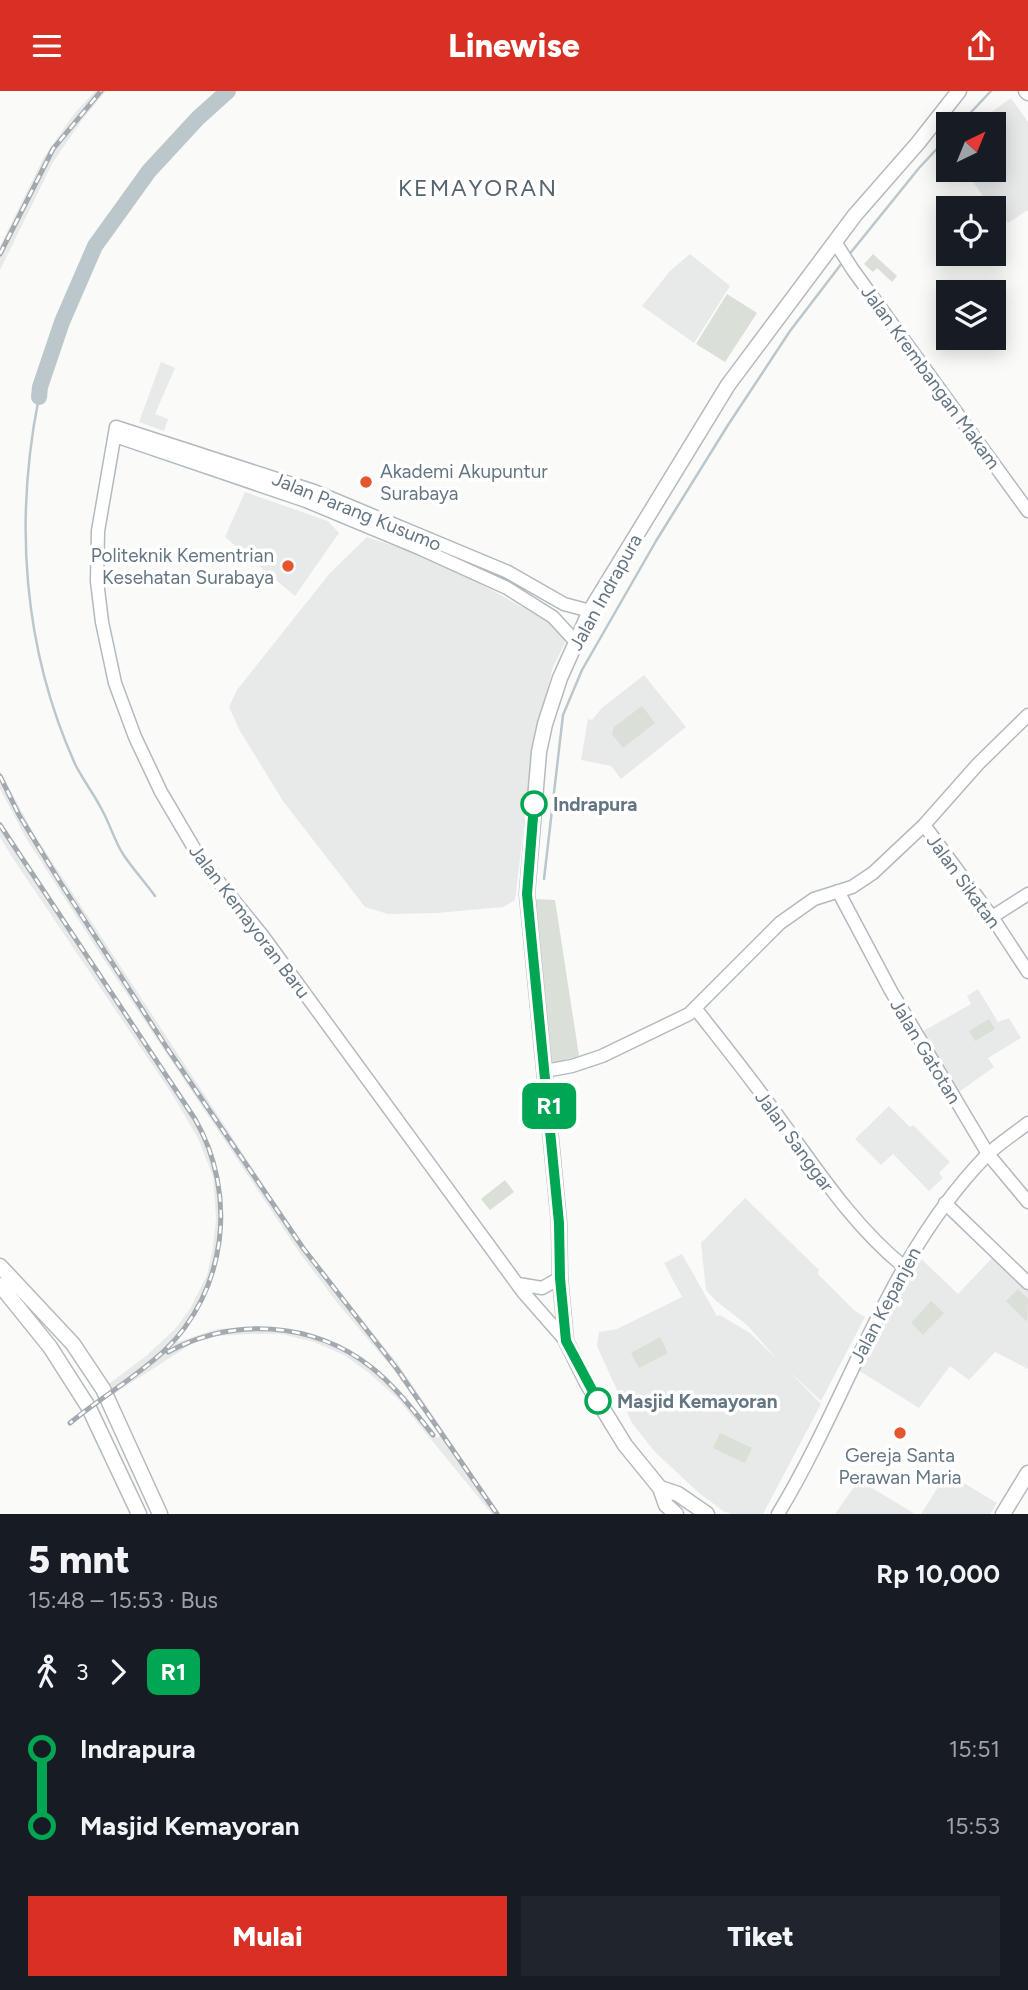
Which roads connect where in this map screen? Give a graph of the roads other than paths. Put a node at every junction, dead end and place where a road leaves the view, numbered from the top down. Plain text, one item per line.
1 (956, 94) edge
2 (845, 258) junction
3 (115, 431) joint
4 (1028, 511) edge
5 (421, 543) junction
6 (564, 604) junction
7 (590, 611) junction
8 (557, 621) junction
9 (575, 641) junction
10 (1028, 715) edge
11 (924, 825) junction
12 (838, 891) junction
13 (1028, 894) edge
14 (992, 917) junction
15 (1028, 972) edge
16 (695, 1009) junction
17 (545, 1071) junction
18 (1028, 1123) edge
19 (988, 1154) junction
20 (1028, 1202) edge
21 (945, 1203) junction
22 (0, 1266) edge
23 (903, 1266) junction
24 (560, 1278) junction
25 (1028, 1283) edge
26 (518, 1284) junction
27 (0, 1285) edge
28 (64, 1333) junction
29 (566, 1341) junction
30 (50, 1347) junction
31 (1028, 1473) edge
32 (660, 1488) junction
33 (669, 1511) edge
34 (139, 1514) edge
35 (160, 1514) edge
36 (707, 1514) edge
37 (778, 1514) edge
38 (1003, 1514) edge

1 - 2 main road, Jalan Indrapura
2 - 4 street, Jalan Krembangan Makam
2 - 7 main road, Jalan Indrapura
3 - 5 street, Jalan Parang Kusumo
3 - 26 street, Jalan Kemayoran Baru
5 - 6 street, Jalan Parang Kusumo
5 - 8 street, Jalan Parang Kusumo
6 - 7 street, Jalan Parang Kusumo
6 - 8 street
7 - 9 main road, Jalan Indrapura
8 - 9 street, Jalan Parang Kusumo
9 - 17 main road, Jalan Indrapura
10 - 11 street
11 - 12 street
11 - 14 street, Jalan Sikatan
12 - 16 street
12 - 19 street, Jalan Gatotan
13 - 14 street
14 - 15 street, Jalan Sikatan
16 - 17 street
16 - 23 street, Jalan Sanggar
17 - 24 main road, Jalan Indrapura
18 - 19 street, Jalan Kepanjen
19 - 20 street, Jalan Gatotan
19 - 21 street, Jalan Kepanjen
21 - 23 street, Jalan Kepanjen
21 - 25 street
22 - 28 main road
23 - 37 street, Jalan Kepanjen
24 - 26 street
24 - 29 main road, Jalan Indrapura
26 - 29 street, Jalan Kemayoran Baru
27 - 30 main road
28 - 30 main road
28 - 35 main road
29 - 32 main road, Jalan Indrapura
30 - 34 main road
31 - 38 main road
32 - 33 main road
32 - 36 main road

